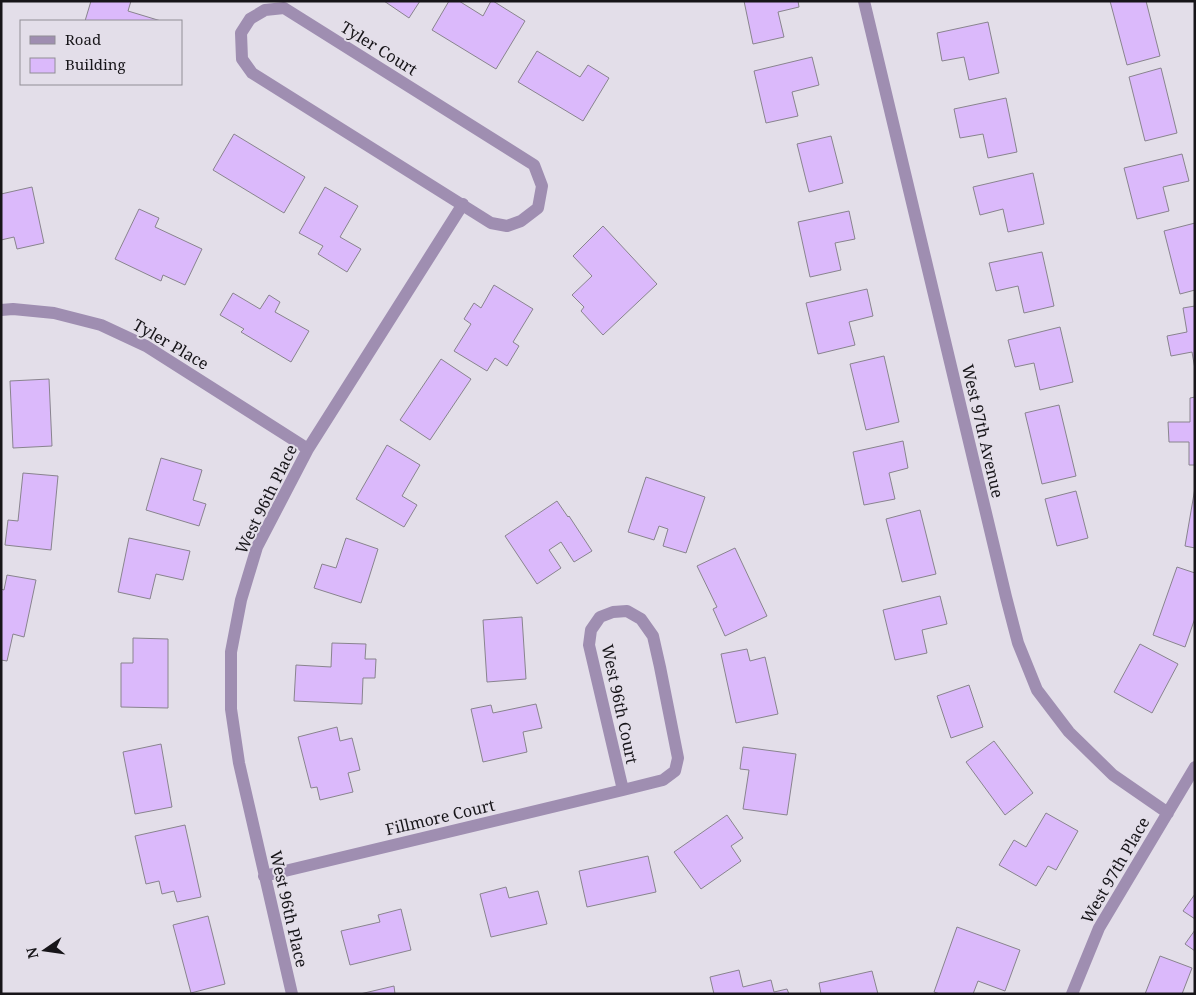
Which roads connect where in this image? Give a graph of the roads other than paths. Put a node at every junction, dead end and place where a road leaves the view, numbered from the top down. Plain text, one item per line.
1 (864, 1) edge
2 (463, 204) junction
3 (1, 310) edge
4 (308, 449) junction
5 (1195, 767) edge
6 (623, 790) junction
7 (1168, 813) junction
8 (264, 876) junction
9 (292, 994) edge
10 (1072, 994) edge

1 - 7 street, West 97th Avenue
2 - 2 street, Tyler Court
2 - 4 street, West 96th Place
3 - 4 street, Tyler Place
4 - 8 street, West 96th Place
5 - 7 street, West 97th Place
6 - 6 street, West 96th Court
6 - 8 street, Fillmore Court
7 - 10 street, West 97th Place
8 - 9 street, West 96th Place

